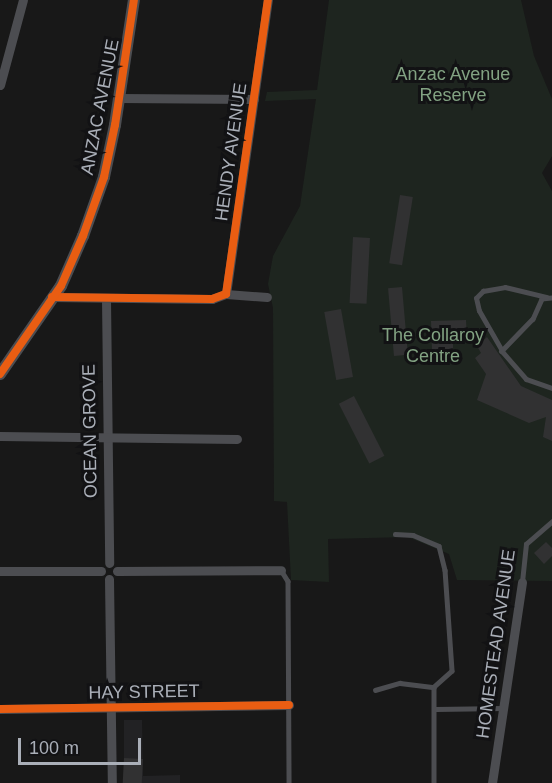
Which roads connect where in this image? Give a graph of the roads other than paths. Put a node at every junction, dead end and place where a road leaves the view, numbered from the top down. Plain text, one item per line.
1 (23, 0) edge
2 (134, 0) edge
3 (268, 0) edge
4 (0, 85) edge
5 (119, 98) junction
6 (254, 99) junction
7 (225, 294) junction
8 (52, 297) junction
9 (267, 297) dead end
10 (550, 297) edge
11 (106, 299) junction
12 (502, 351) junction
13 (0, 374) edge
14 (552, 387) edge
15 (0, 436) edge
16 (106, 437) junction
17 (237, 439) dead end
18 (552, 521) edge
19 (394, 534) dead end
20 (109, 563) junction
21 (280, 570) joint
22 (0, 571) edge
23 (101, 571) junction
24 (117, 571) junction
25 (109, 579) junction
26 (522, 582) joint
27 (434, 687) junction
28 (375, 690) dead end
29 (289, 705) junction
30 (111, 708) junction
31 (504, 708) junction
32 (0, 709) edge
33 (436, 709) junction
34 (112, 783) edge
35 (289, 783) edge
36 (434, 783) edge
37 (492, 783) edge

1 - 4 street
2 - 5 street, ANZAC AVENUE
3 - 6 street, HENDY AVENUE
5 - 6 street
5 - 8 street, ANZAC AVENUE
6 - 7 street, HENDY AVENUE
7 - 9 street
7 - 11 street
8 - 11 street
8 - 13 street, ANZAC AVENUE
10 - 12 lane
10 - 12 lane
11 - 16 street, OCEAN GROVE
12 - 14 lane
15 - 16 street
16 - 17 street
16 - 20 street, OCEAN GROVE
18 - 26 lane, HOMESTEAD AVENUE
19 - 27 lane
20 - 23 street
20 - 24 street
21 - 24 street
21 - 29 lane
22 - 23 street
23 - 25 street
24 - 25 street
25 - 30 street
26 - 31 street, HOMESTEAD AVENUE
27 - 28 lane
27 - 33 lane
29 - 30 street, HAY STREET
29 - 35 lane
30 - 32 street, HAY STREET
30 - 34 street
31 - 33 lane
31 - 37 street, HOMESTEAD AVENUE
33 - 36 lane

